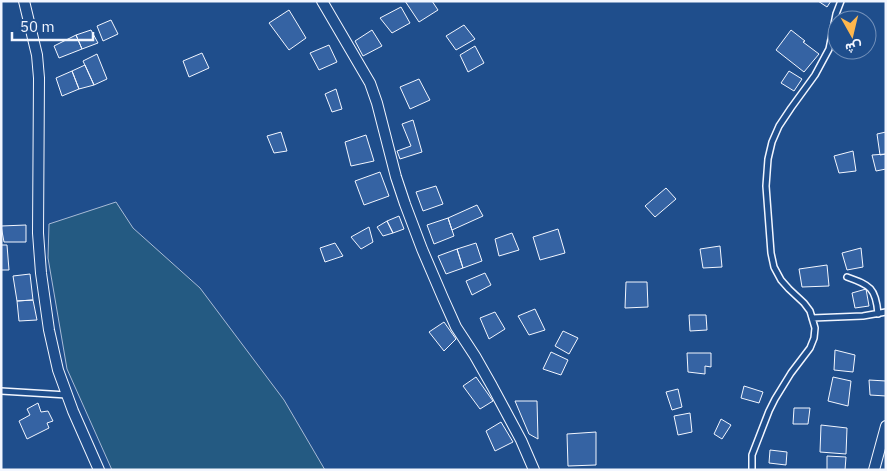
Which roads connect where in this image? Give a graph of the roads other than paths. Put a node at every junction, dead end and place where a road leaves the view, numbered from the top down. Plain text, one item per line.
1 (24, 1) edge
2 (322, 1) edge
3 (841, 1) edge
4 (847, 277) dead end
5 (886, 312) edge
6 (878, 314) junction
7 (812, 318) junction
8 (1, 391) edge
9 (67, 395) junction
10 (886, 426) edge
11 (99, 470) edge
12 (534, 470) edge
13 (752, 470) edge
14 (874, 470) edge

1 - 9 street
2 - 12 street
3 - 7 lane
4 - 6 lane
5 - 6 lane
6 - 7 lane
7 - 13 lane
8 - 9 lane
9 - 11 street
10 - 14 street

